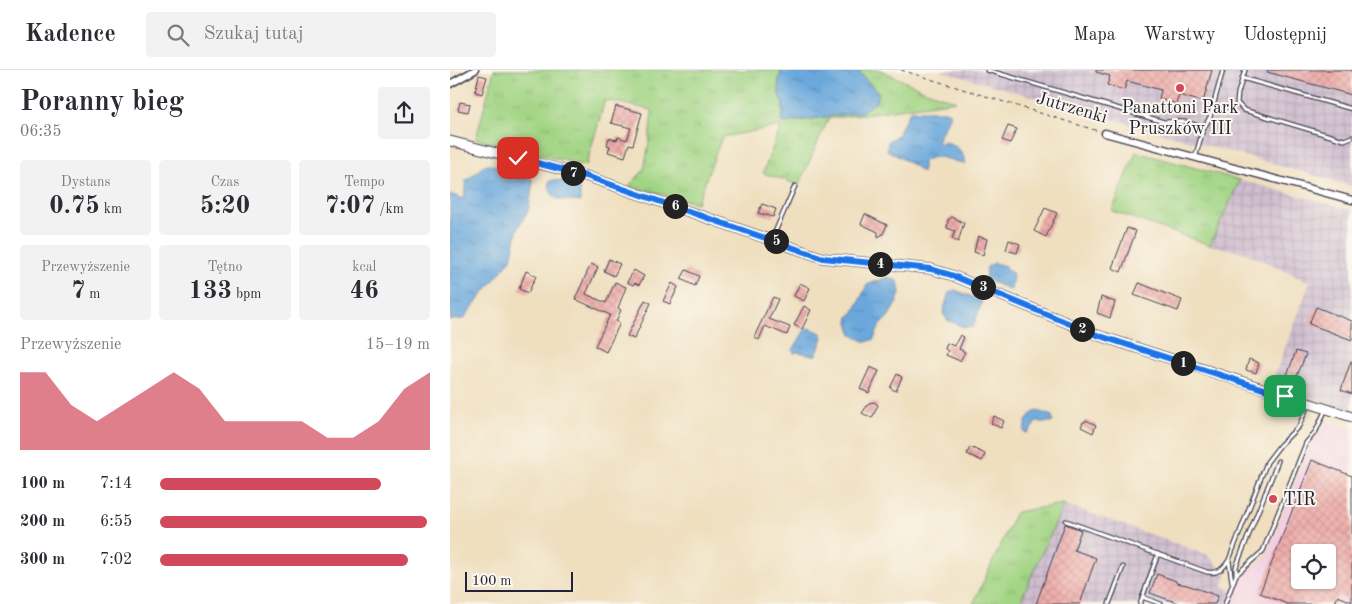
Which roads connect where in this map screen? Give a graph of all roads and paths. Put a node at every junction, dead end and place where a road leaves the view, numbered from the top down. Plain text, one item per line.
1 (475, 70) edge
2 (900, 70) edge
3 (987, 70) edge
4 (1223, 70) edge
5 (1245, 70) edge
6 (1242, 78) junction
7 (450, 84) edge
8 (1352, 108) edge
9 (1203, 130) junction
10 (1106, 133) joint
11 (1352, 137) edge
12 (450, 141) edge
13 (1195, 158) junction
14 (795, 186) dead end
15 (1352, 200) edge
16 (772, 240) junction
17 (1309, 404) junction
18 (1325, 409) junction
19 (1352, 418) edge
20 (1278, 461) dead end
21 (1066, 521) dead end
22 (1158, 554) junction
23 (1228, 560) junction
24 (1123, 567) dead end
25 (1236, 575) junction
26 (1232, 583) junction
27 (1142, 597) junction
28 (1109, 604) edge
29 (1140, 604) edge
30 (1161, 604) edge
31 (1225, 604) edge

1 - 7 street
2 - 10 path, Jutrzenki
3 - 9 lane
4 - 9 lane
5 - 6 lane
6 - 8 lane
6 - 11 lane
9 - 13 lane
10 - 13 street, Jutrzenki
12 - 16 street
13 - 15 street, Jutrzenki
14 - 16 lane
16 - 17 street
17 - 18 street
17 - 23 lane
18 - 19 street
18 - 25 lane
20 - 25 lane
21 - 22 lane
22 - 23 lane
22 - 27 lane
23 - 26 lane
24 - 28 lane
25 - 26 lane
26 - 31 lane
27 - 29 lane
27 - 30 lane

